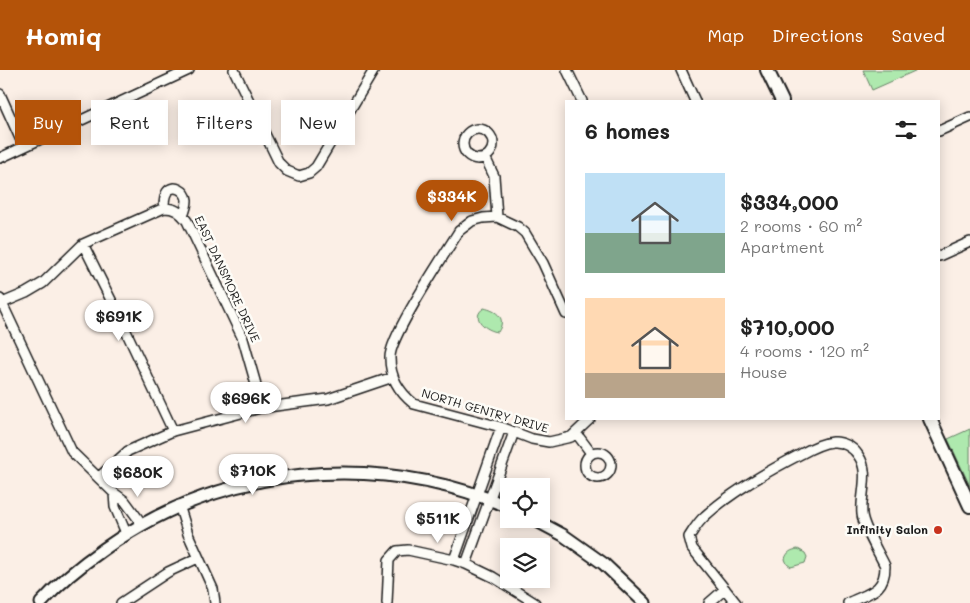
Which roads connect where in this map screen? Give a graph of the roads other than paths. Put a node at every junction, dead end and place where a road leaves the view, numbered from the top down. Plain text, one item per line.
1 (189, 70) edge
2 (234, 70) edge
3 (374, 70) edge
4 (567, 70) edge
5 (681, 70) edge
6 (767, 70) edge
7 (0, 94) edge
8 (582, 100) edge
9 (695, 100) edge
10 (782, 100) edge
11 (970, 117) edge
12 (940, 132) edge
13 (24, 147) junction
14 (485, 157) dead end
15 (0, 158) edge
16 (164, 208) junction
17 (183, 216) junction
18 (497, 217) junction
19 (970, 242) edge
20 (83, 244) junction
21 (940, 256) edge
22 (1, 302) edge
23 (565, 308) edge
24 (393, 377) junction
25 (260, 408) junction
26 (589, 420) edge
27 (930, 420) edge
28 (501, 427) junction
29 (173, 431) junction
30 (514, 432) junction
31 (576, 433) junction
32 (591, 453) dead end
33 (99, 477) junction
34 (114, 493) junction
35 (477, 495) junction
36 (489, 499) junction
37 (500, 503) edge
38 (179, 505) junction
39 (970, 506) edge
40 (142, 524) junction
41 (550, 528) edge
42 (126, 533) junction
43 (198, 558) junction
44 (454, 560) junction
45 (466, 564) junction
46 (725, 589) junction
47 (732, 602) edge
48 (41, 603) edge
49 (121, 603) edge
50 (215, 603) edge
51 (387, 603) edge
52 (535, 603) edge
53 (645, 603) edge
54 (708, 603) edge
55 (848, 603) edge

1 - 13 street
2 - 3 street
4 - 8 street
5 - 9 street
6 - 10 main road
7 - 13 street
11 - 12 street
13 - 15 street
14 - 18 street
16 - 17 street, EAST DANSMORE DRIVE
16 - 17 street
16 - 20 street
17 - 25 street, EAST DANSMORE DRIVE
18 - 23 street
18 - 24 street
19 - 21 street
20 - 22 street
20 - 29 street
22 - 33 street
24 - 25 street
24 - 28 street, NORTH GENTRY DRIVE
25 - 29 street
26 - 31 street, NORTH GENTRY DRIVE
27 - 39 main road
28 - 30 street, NORTH GENTRY DRIVE
28 - 35 street
29 - 33 street
30 - 31 street, NORTH GENTRY DRIVE
30 - 36 street
31 - 32 street
33 - 34 street
34 - 40 street
34 - 42 street
35 - 36 street
35 - 38 street
35 - 44 street
36 - 37 street
36 - 45 street
38 - 40 street
38 - 43 street
40 - 42 street
41 - 53 street
42 - 48 street
43 - 49 street
43 - 50 street
44 - 45 street
44 - 51 street
45 - 52 street
46 - 47 street
46 - 54 street
46 - 55 street

